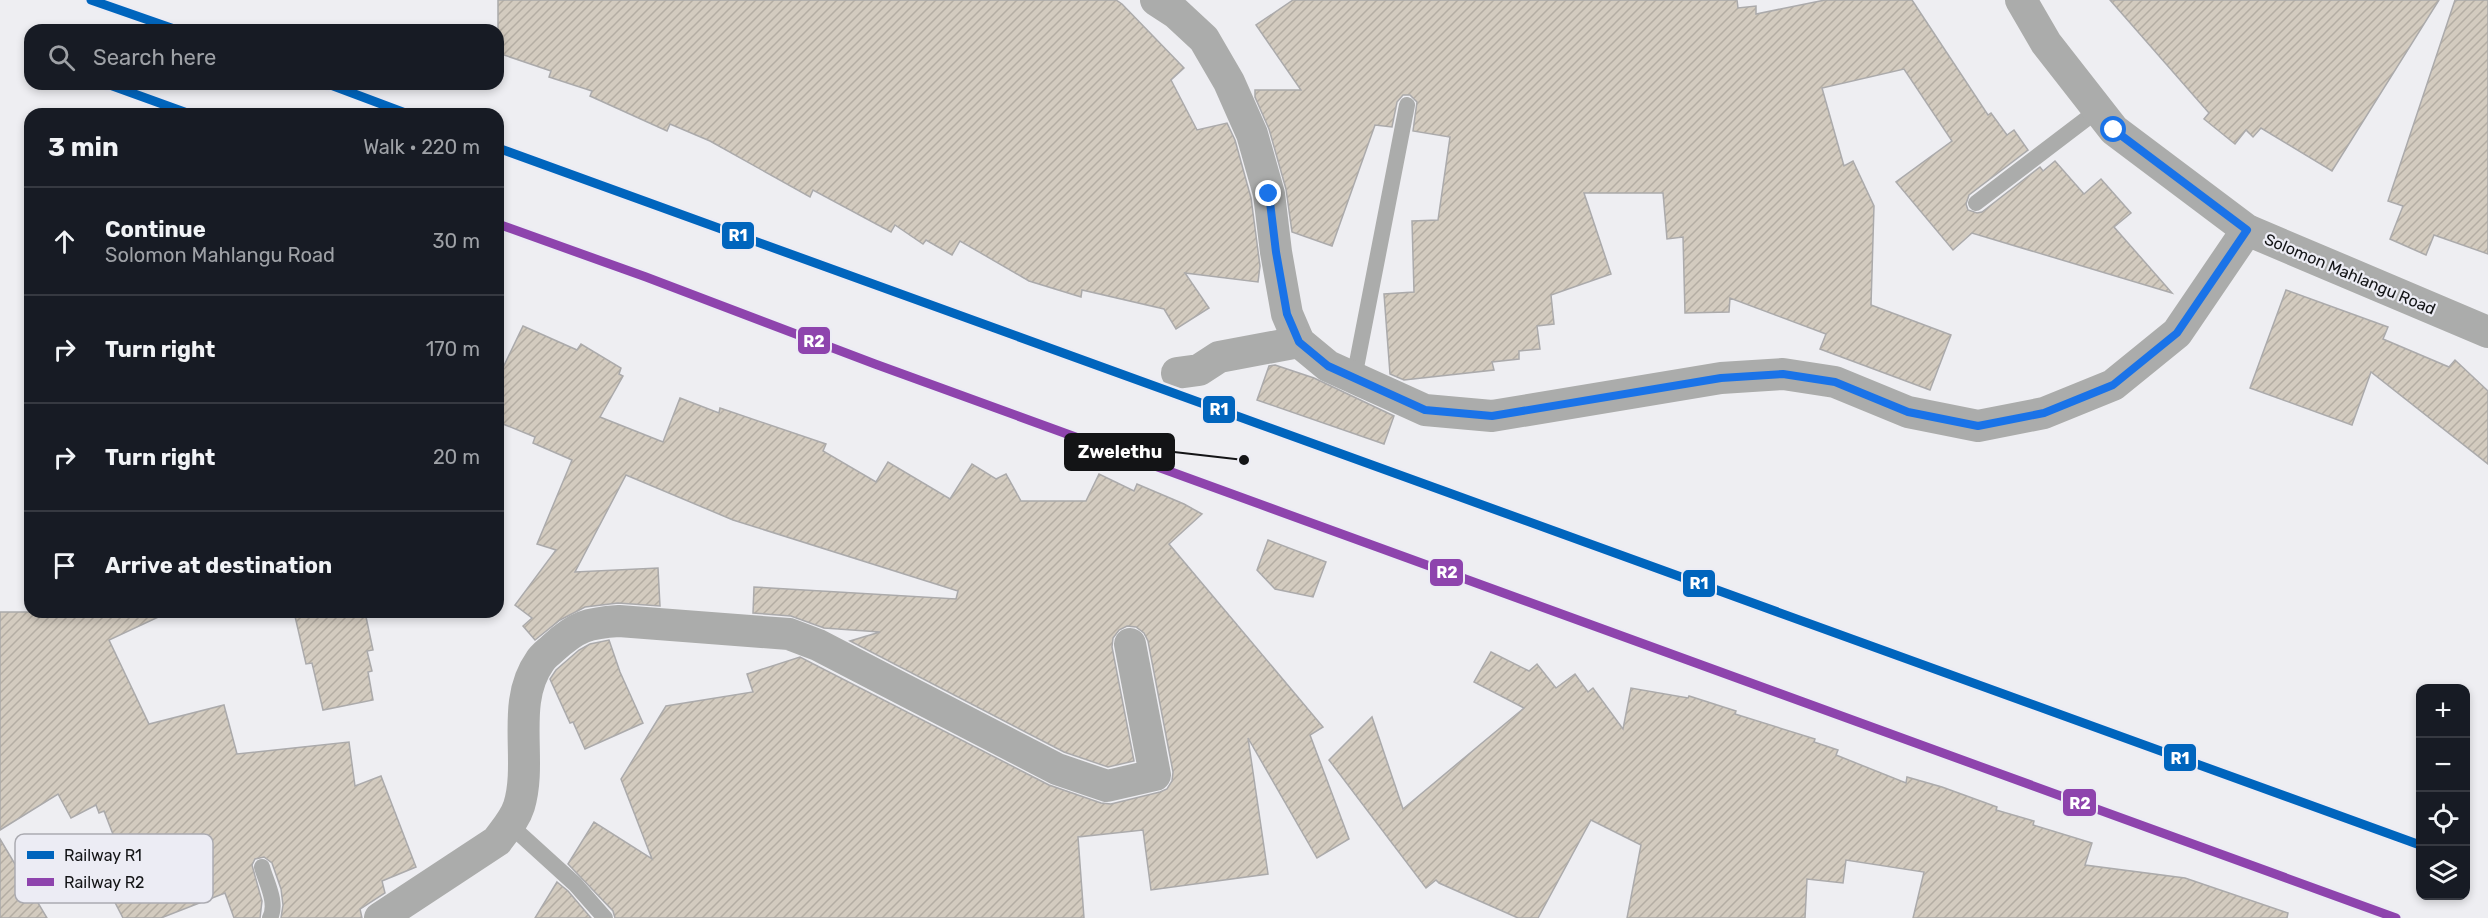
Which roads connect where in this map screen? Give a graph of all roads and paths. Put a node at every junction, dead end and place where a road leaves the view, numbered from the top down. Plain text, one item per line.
1 (1156, 0) edge
2 (2020, 0) edge
3 (1407, 105) dead end
4 (2098, 110) junction
5 (1976, 203) dead end
6 (2247, 230) junction
7 (2488, 332) edge
8 (1299, 342) junction
9 (1177, 373) dead end
10 (1354, 378) junction
11 (1130, 644) dead end
12 (510, 825) junction
13 (262, 867) dead end
14 (270, 918) edge
15 (380, 918) edge
16 (605, 918) edge

1 - 8 street
2 - 4 street, Solomon Mahlangu Road
3 - 10 lane
4 - 5 lane
4 - 6 street, Solomon Mahlangu Road
6 - 7 street, Solomon Mahlangu Road
6 - 10 street
8 - 9 street
8 - 10 street
11 - 12 street
12 - 15 street
12 - 16 lane
13 - 14 lane

